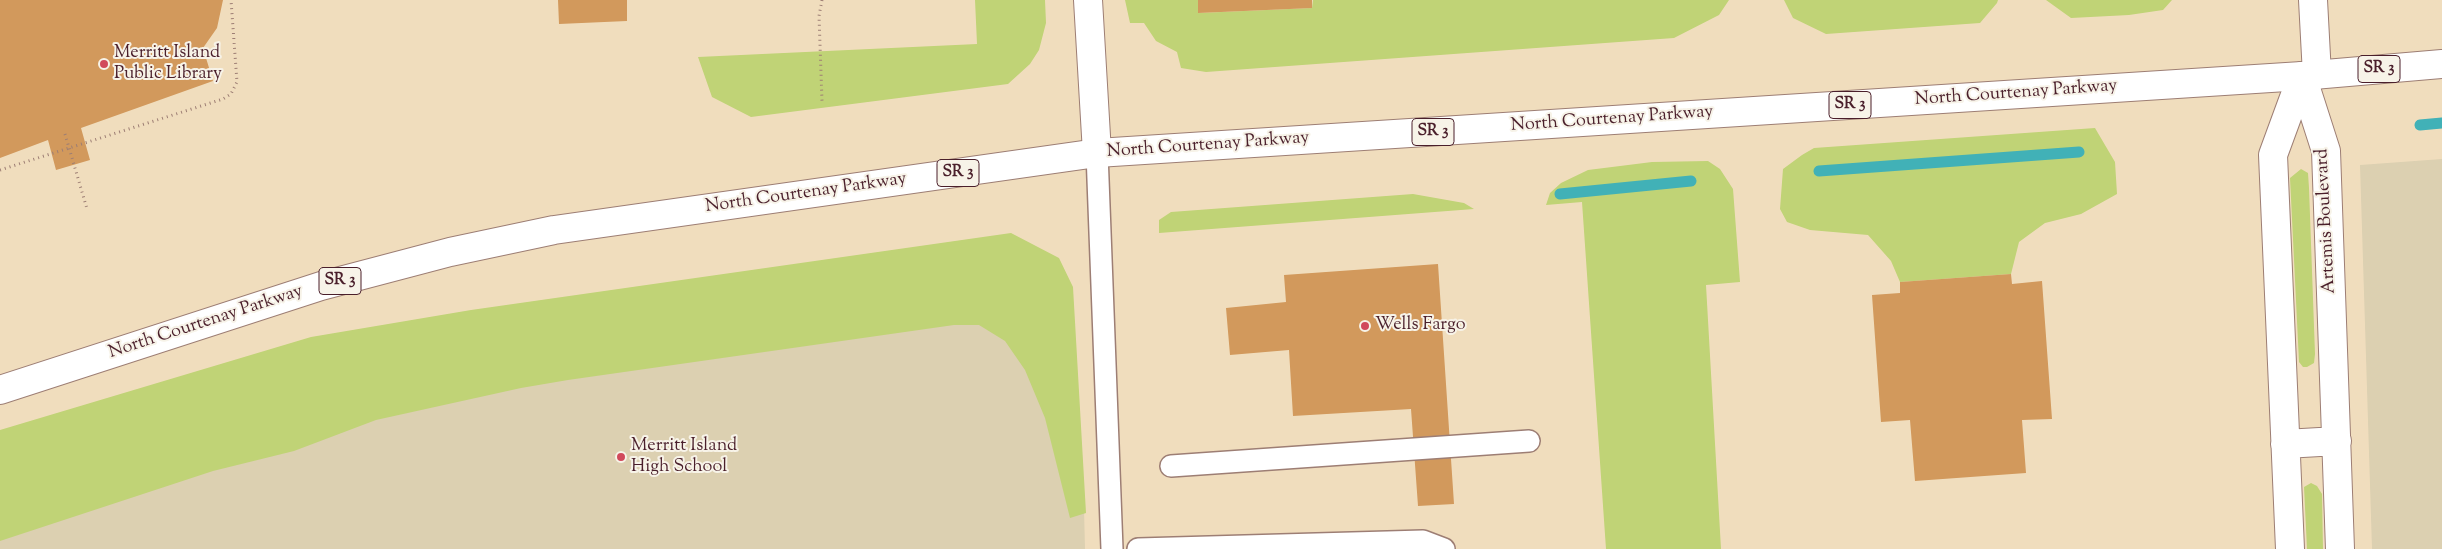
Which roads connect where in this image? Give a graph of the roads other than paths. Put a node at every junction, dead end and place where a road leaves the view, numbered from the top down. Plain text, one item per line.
1 (1088, 0) edge
2 (2313, 0) edge
3 (2442, 64) edge
4 (2310, 75) junction
5 (1096, 153) junction
6 (0, 390) edge
7 (1529, 441) dead end
8 (2337, 441) junction
9 (2285, 444) junction
10 (1171, 466) dead end
11 (1112, 549) edge
12 (1138, 549) edge
13 (1444, 549) edge
14 (2290, 549) edge
15 (2340, 549) edge

1 - 5 main road
2 - 4 main road
3 - 4 main road, North Courtenay Parkway / SR 3
4 - 5 main road, North Courtenay Parkway / SR 3
4 - 8 main road, Artemis Boulevard
4 - 9 main road
5 - 6 main road, North Courtenay Parkway / SR 3
5 - 11 lane
7 - 10 lane
8 - 9 main road
8 - 15 main road, Artemis Boulevard
9 - 14 main road
12 - 13 lane

